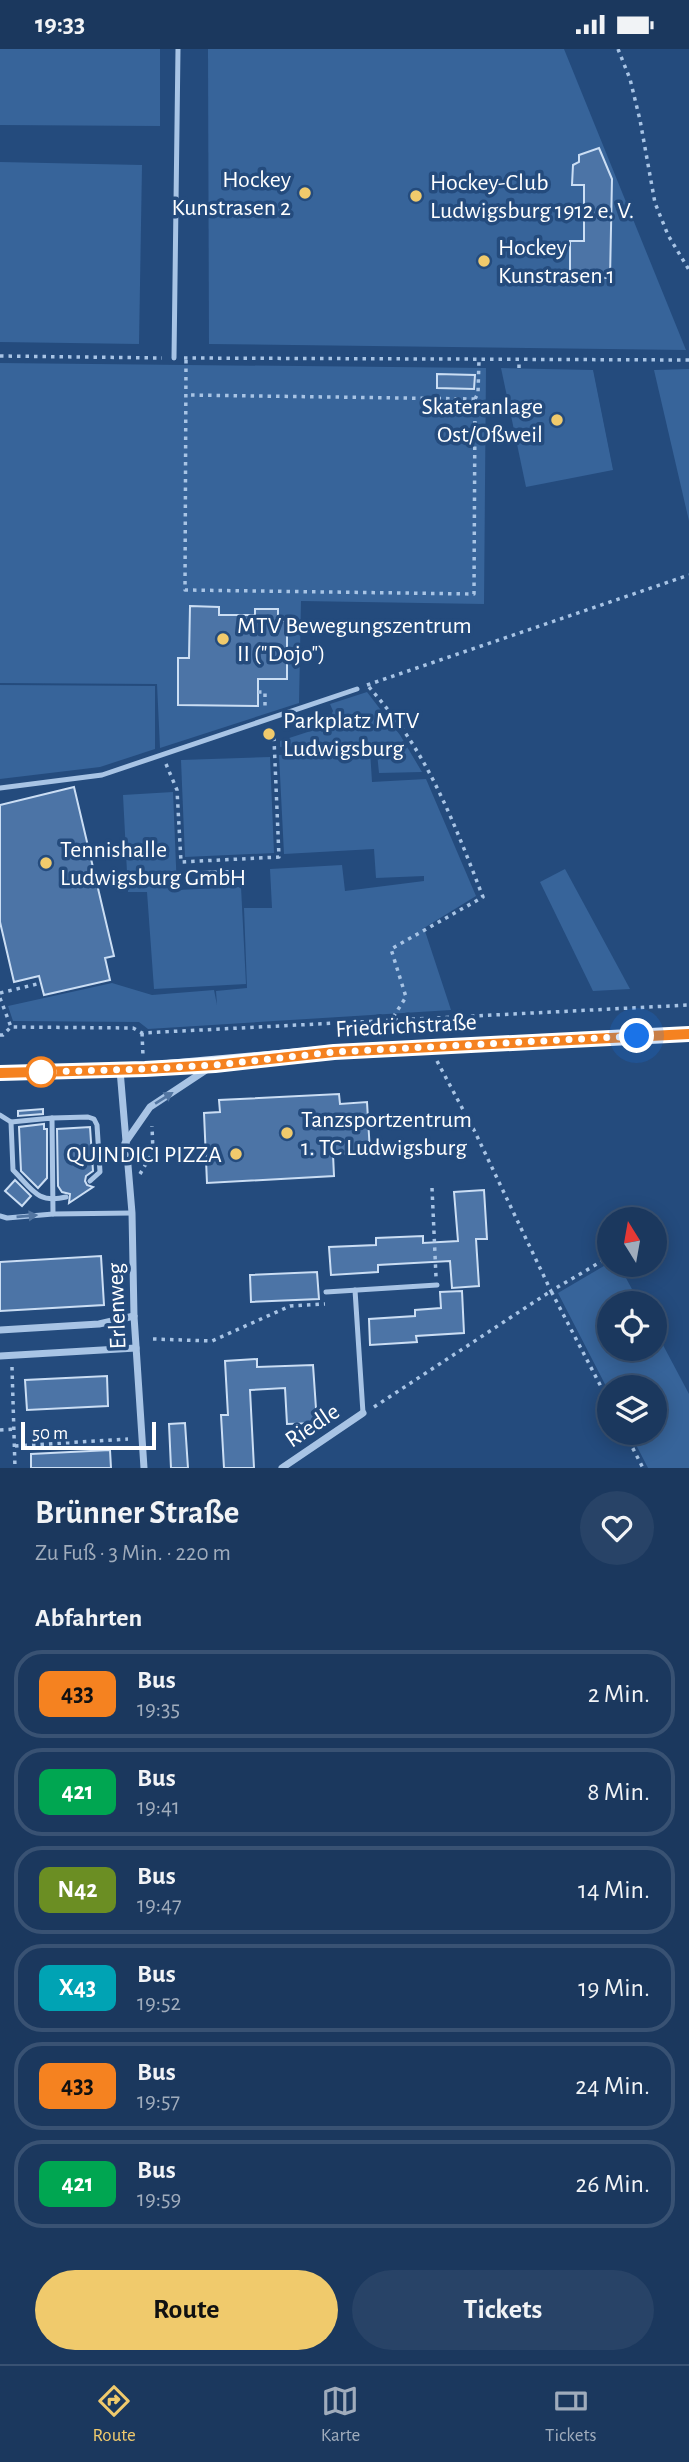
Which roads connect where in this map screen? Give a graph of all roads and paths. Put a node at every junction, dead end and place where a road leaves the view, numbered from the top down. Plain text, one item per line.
1 (178, 49) edge
2 (618, 49) edge
3 (689, 270) edge
4 (0, 356) edge
5 (174, 358) junction
6 (186, 358) junction
7 (479, 359) junction
8 (519, 360) junction
9 (689, 360) edge
10 (519, 368) dead end
11 (186, 395) junction
12 (475, 399) junction
13 (689, 575) edge
14 (357, 689) dead end
15 (258, 692) dead end
16 (264, 720) junction
17 (162, 756) junction
18 (0, 788) edge
19 (41, 983) dead end
20 (0, 996) edge
21 (689, 1005) edge
22 (391, 1020) junction
23 (11, 1027) junction
24 (689, 1034) edge
25 (0, 1035) edge
26 (429, 1047) junction
27 (215, 1065) junction
28 (120, 1070) junction
29 (0, 1073) edge
30 (150, 1107) junction
31 (0, 1115) edge
32 (52, 1118) junction
33 (11, 1122) junction
34 (125, 1143) junction
35 (90, 1181) dead end
36 (129, 1185) junction
37 (432, 1188) dead end
38 (66, 1197) dead end
39 (54, 1200) junction
40 (132, 1213) junction
41 (53, 1214) junction
42 (0, 1216) edge
43 (597, 1264) edge
44 (437, 1285) joint
45 (355, 1290) junction
46 (551, 1291) junction
47 (326, 1292) joint
48 (134, 1316) junction
49 (0, 1330) edge
50 (153, 1339) dead end
51 (136, 1348) junction
52 (0, 1356) edge
53 (12, 1367) dead end
54 (597, 1379) edge
55 (363, 1413) junction
56 (15, 1429) junction
57 (0, 1430) edge
58 (128, 1439) dead end
59 (631, 1445) edge
60 (15, 1446) junction
61 (15, 1468) edge
62 (144, 1468) edge
63 (282, 1468) edge
64 (643, 1468) edge

1 - 5 lane
2 - 3 path
4 - 5 path
5 - 6 path
6 - 7 path
6 - 11 path
7 - 8 path
7 - 12 path
8 - 9 path
8 - 10 path
11 - 12 path
11 - 12 path
13 - 22 path
14 - 16 lane
15 - 16 path
16 - 17 lane
16 - 17 path
17 - 18 lane
19 - 20 path
20 - 23 path
21 - 22 path
22 - 23 path
23 - 25 path
24 - 26 main road, Friedrichstraße
26 - 27 main road, Friedrichstraße
26 - 46 path
27 - 28 main road, Friedrichstraße
30 -> 27 street
28 - 29 main road, Friedrichstraße
28 - 34 street, Erlenweg
30 - 34 street
30 - 36 path
31 - 33 lane
32 - 33 lane
32 - 35 lane
32 - 39 lane
33 - 39 lane
34 - 36 street, Erlenweg
36 - 40 street, Erlenweg
37 - 44 path
38 - 39 lane
39 - 41 lane
40 - 41 lane
40 - 48 street, Erlenweg
42 -> 41 lane
43 - 46 path
44 - 45 lane
45 - 47 lane
45 - 55 lane
46 - 54 path
46 - 55 path
47 - 50 path
48 - 49 street
48 - 51 street, Erlenweg
51 - 52 street
51 - 62 street, Erlenweg
53 - 56 path
55 - 63 street, Riedle
56 - 57 path
56 - 60 path
58 - 60 path
59 - 64 path
60 - 61 path

